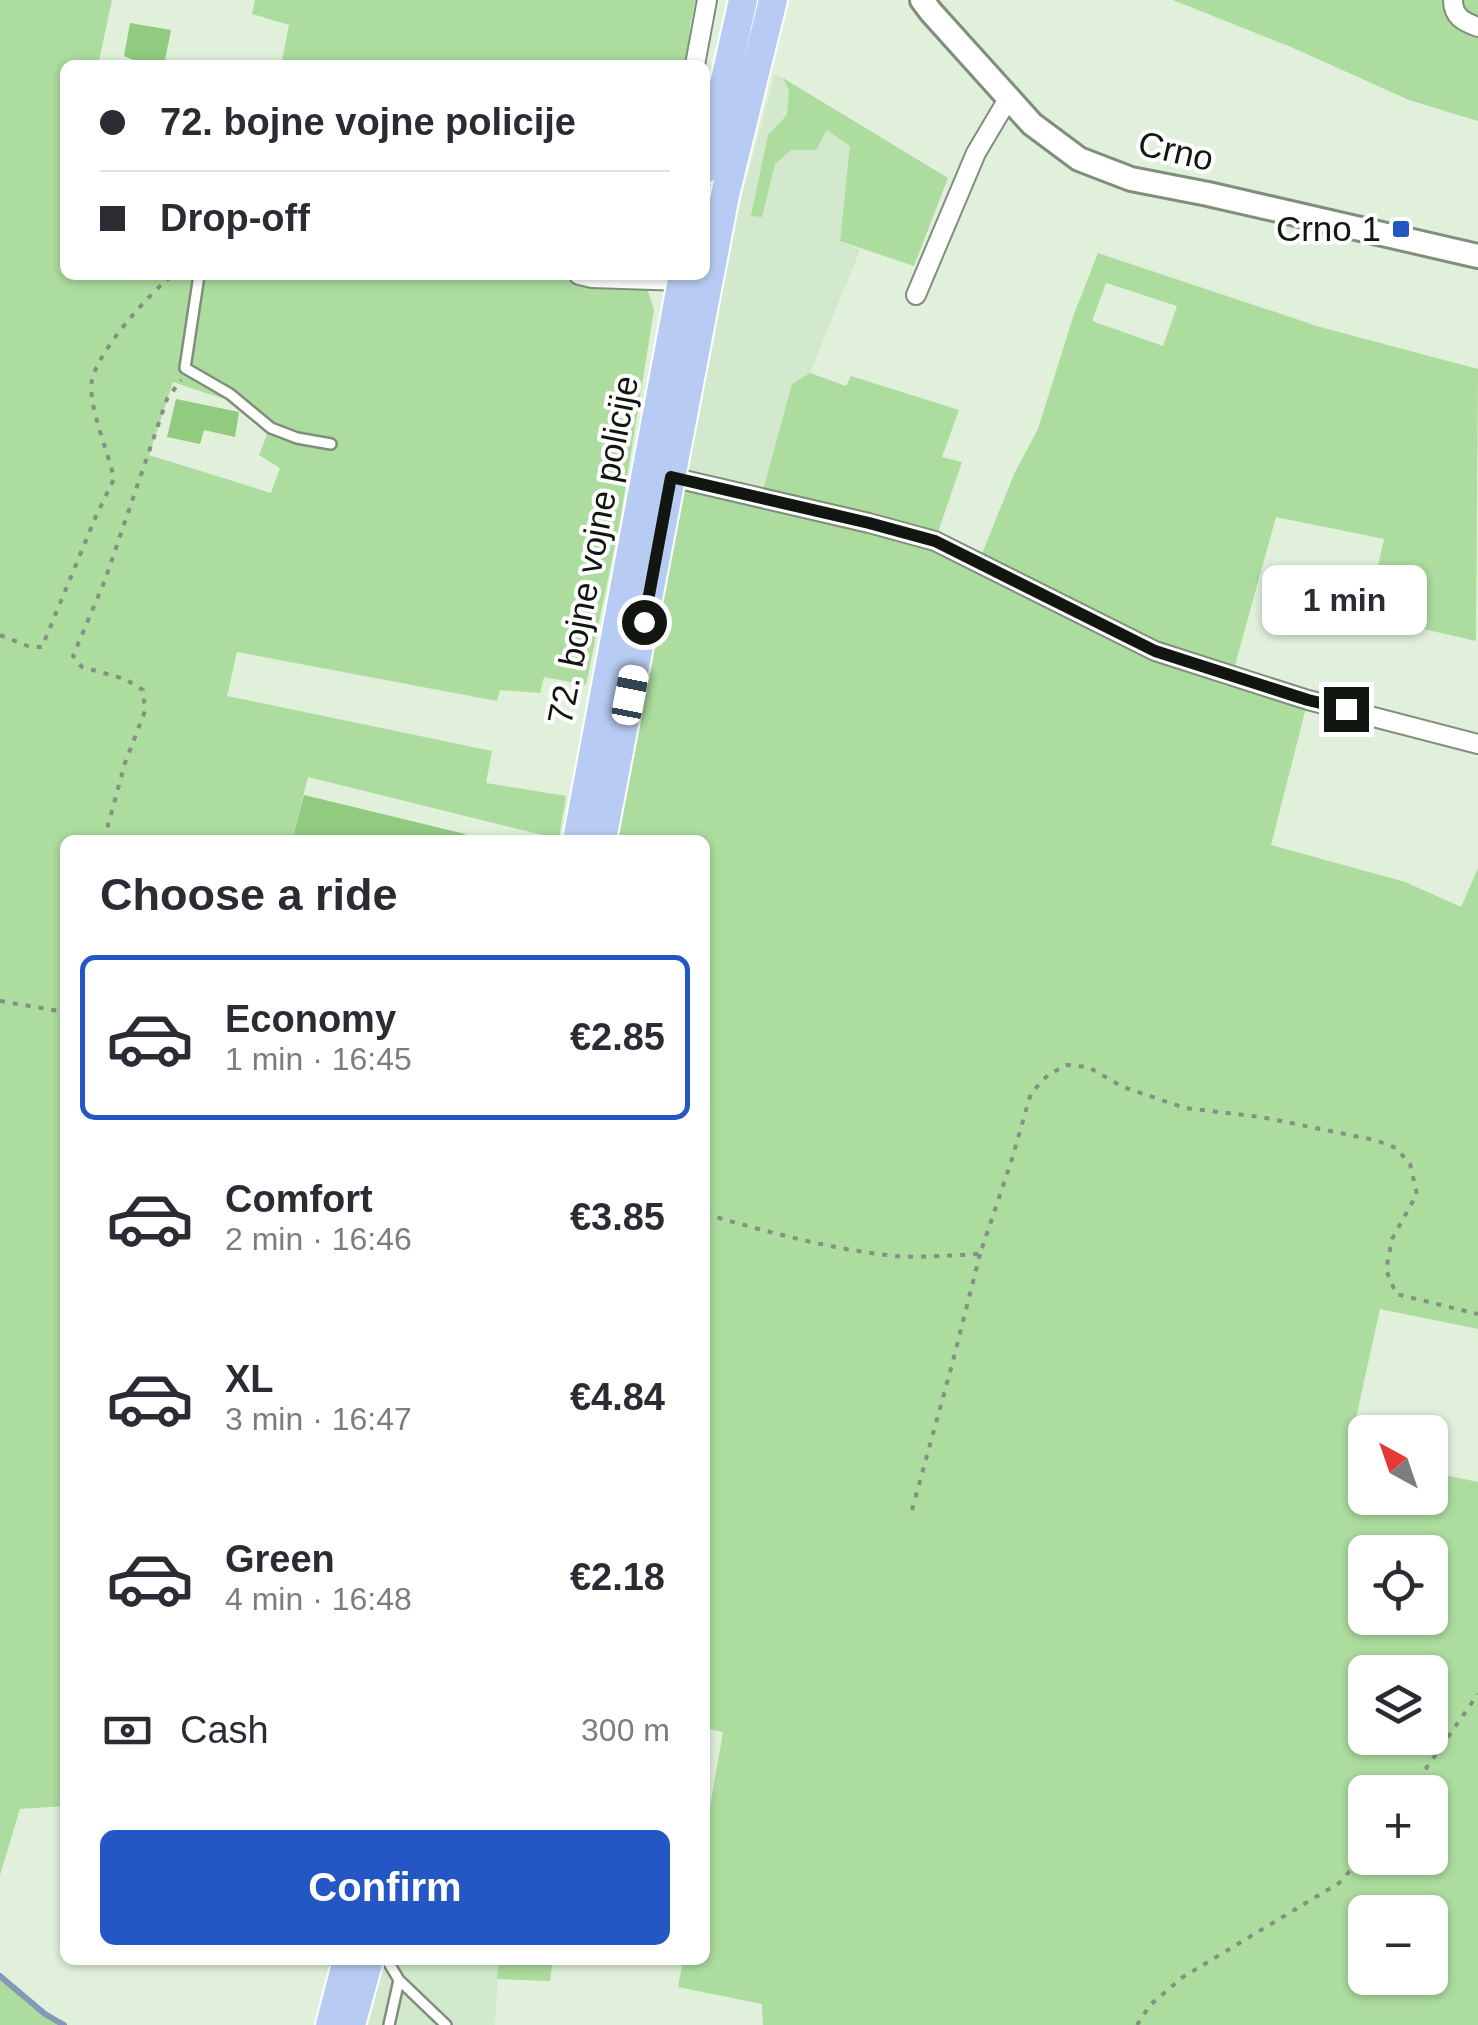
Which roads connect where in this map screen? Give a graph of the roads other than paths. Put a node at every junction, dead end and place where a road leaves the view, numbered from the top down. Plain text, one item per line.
1 (707, 0) edge
2 (742, 0) edge
3 (774, 0) edge
4 (922, 0) edge
5 (1453, 0) edge
6 (1478, 28) edge
7 (697, 60) edge
8 (1008, 99) junction
9 (710, 145) edge
10 (1478, 256) edge
11 (710, 273) edge
12 (197, 280) edge
13 (682, 280) edge
14 (709, 280) edge
15 (916, 295) dead end
16 (331, 444) dead end
17 (671, 477) junction
18 (1478, 744) edge
19 (578, 835) edge
20 (603, 835) edge
21 (346, 1965) edge
22 (368, 1965) edge
23 (390, 1965) edge
24 (400, 1980) junction
25 (330, 2025) edge
26 (352, 2025) edge
27 (389, 2025) edge
28 (446, 2025) edge

1 - 7 street
2 - 9 main road
3 - 11 main road, 72. bojne vojne policije
4 - 8 street, Crno
5 - 6 street
8 - 10 street, Crno
8 - 15 street
12 - 16 lane
13 - 19 main road, 72. bojne vojne policije
14 - 17 main road, 72. bojne vojne policije
17 - 18 street
17 - 20 main road, 72. bojne vojne policije
21 - 25 main road
22 - 26 main road
23 - 24 lane
24 - 27 lane
24 - 28 lane

